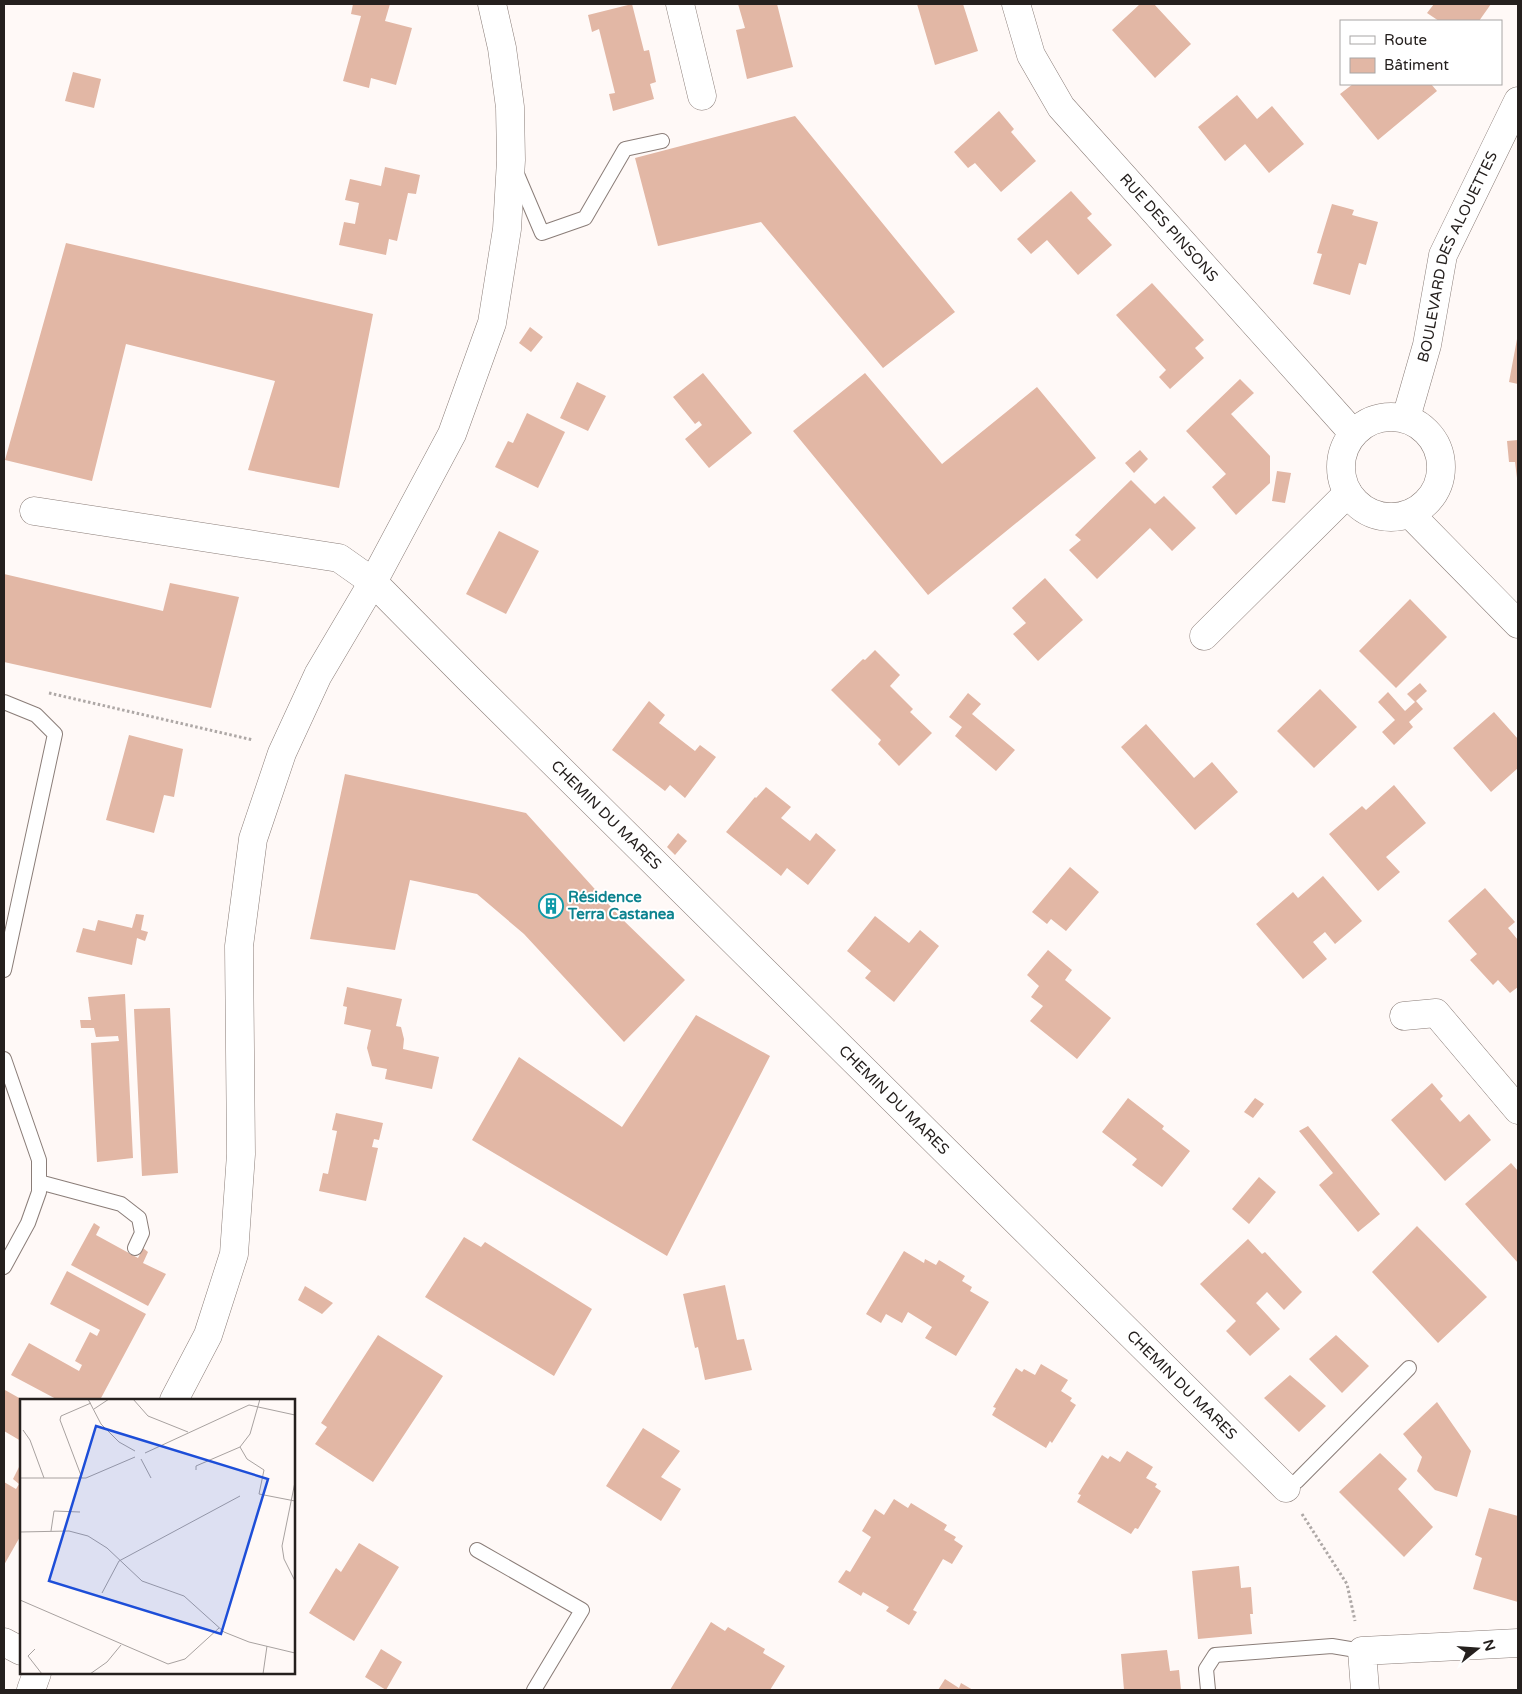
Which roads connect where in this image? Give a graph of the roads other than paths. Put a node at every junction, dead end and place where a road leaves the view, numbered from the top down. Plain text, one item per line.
1 (492, 4) edge
2 (680, 4) edge
3 (1022, 7) edge
4 (702, 96) dead end
5 (1518, 101) edge
6 (662, 141) dead end
7 (511, 160) junction
8 (1406, 418) junction
9 (1353, 433) junction
10 (1348, 493) junction
11 (34, 511) dead end
12 (1410, 514) junction
13 (373, 582) junction
14 (1518, 624) edge
15 (1204, 636) dead end
16 (4, 702) edge
17 (4, 970) edge
18 (1404, 1016) dead end
19 (4, 1059) edge
20 (1518, 1110) edge
21 (39, 1182) junction
22 (135, 1248) dead end
23 (4, 1267) edge
24 (1409, 1368) dead end
25 (175, 1399) edge
26 (1286, 1488) joint
27 (477, 1550) dead end
28 (4, 1642) edge
29 (1518, 1643) edge
30 (20, 1650) edge
31 (1362, 1651) junction
32 (37, 1674) edge
33 (31, 1690) edge
34 (534, 1690) edge
35 (1208, 1690) edge
36 (1366, 1690) edge

1 - 7 street
2 - 4 street
3 - 9 street, RUE DES PINSONS
5 - 8 street, BOULEVARD DES ALOUETTES
6 - 7 lane
7 - 13 street
8 - 9 street
8 - 12 street
9 - 10 street
10 - 12 street
10 - 15 street
11 - 13 street, CHEMIN DU MARES
12 - 14 street
13 - 25 street
13 - 26 street, CHEMIN DU MARES
16 - 17 lane
18 - 20 street
19 - 21 lane
21 - 22 lane
21 - 23 lane
24 - 26 lane
27 - 34 lane
28 - 30 street
29 - 31 street
31 - 35 lane
31 - 36 street
32 - 33 street

